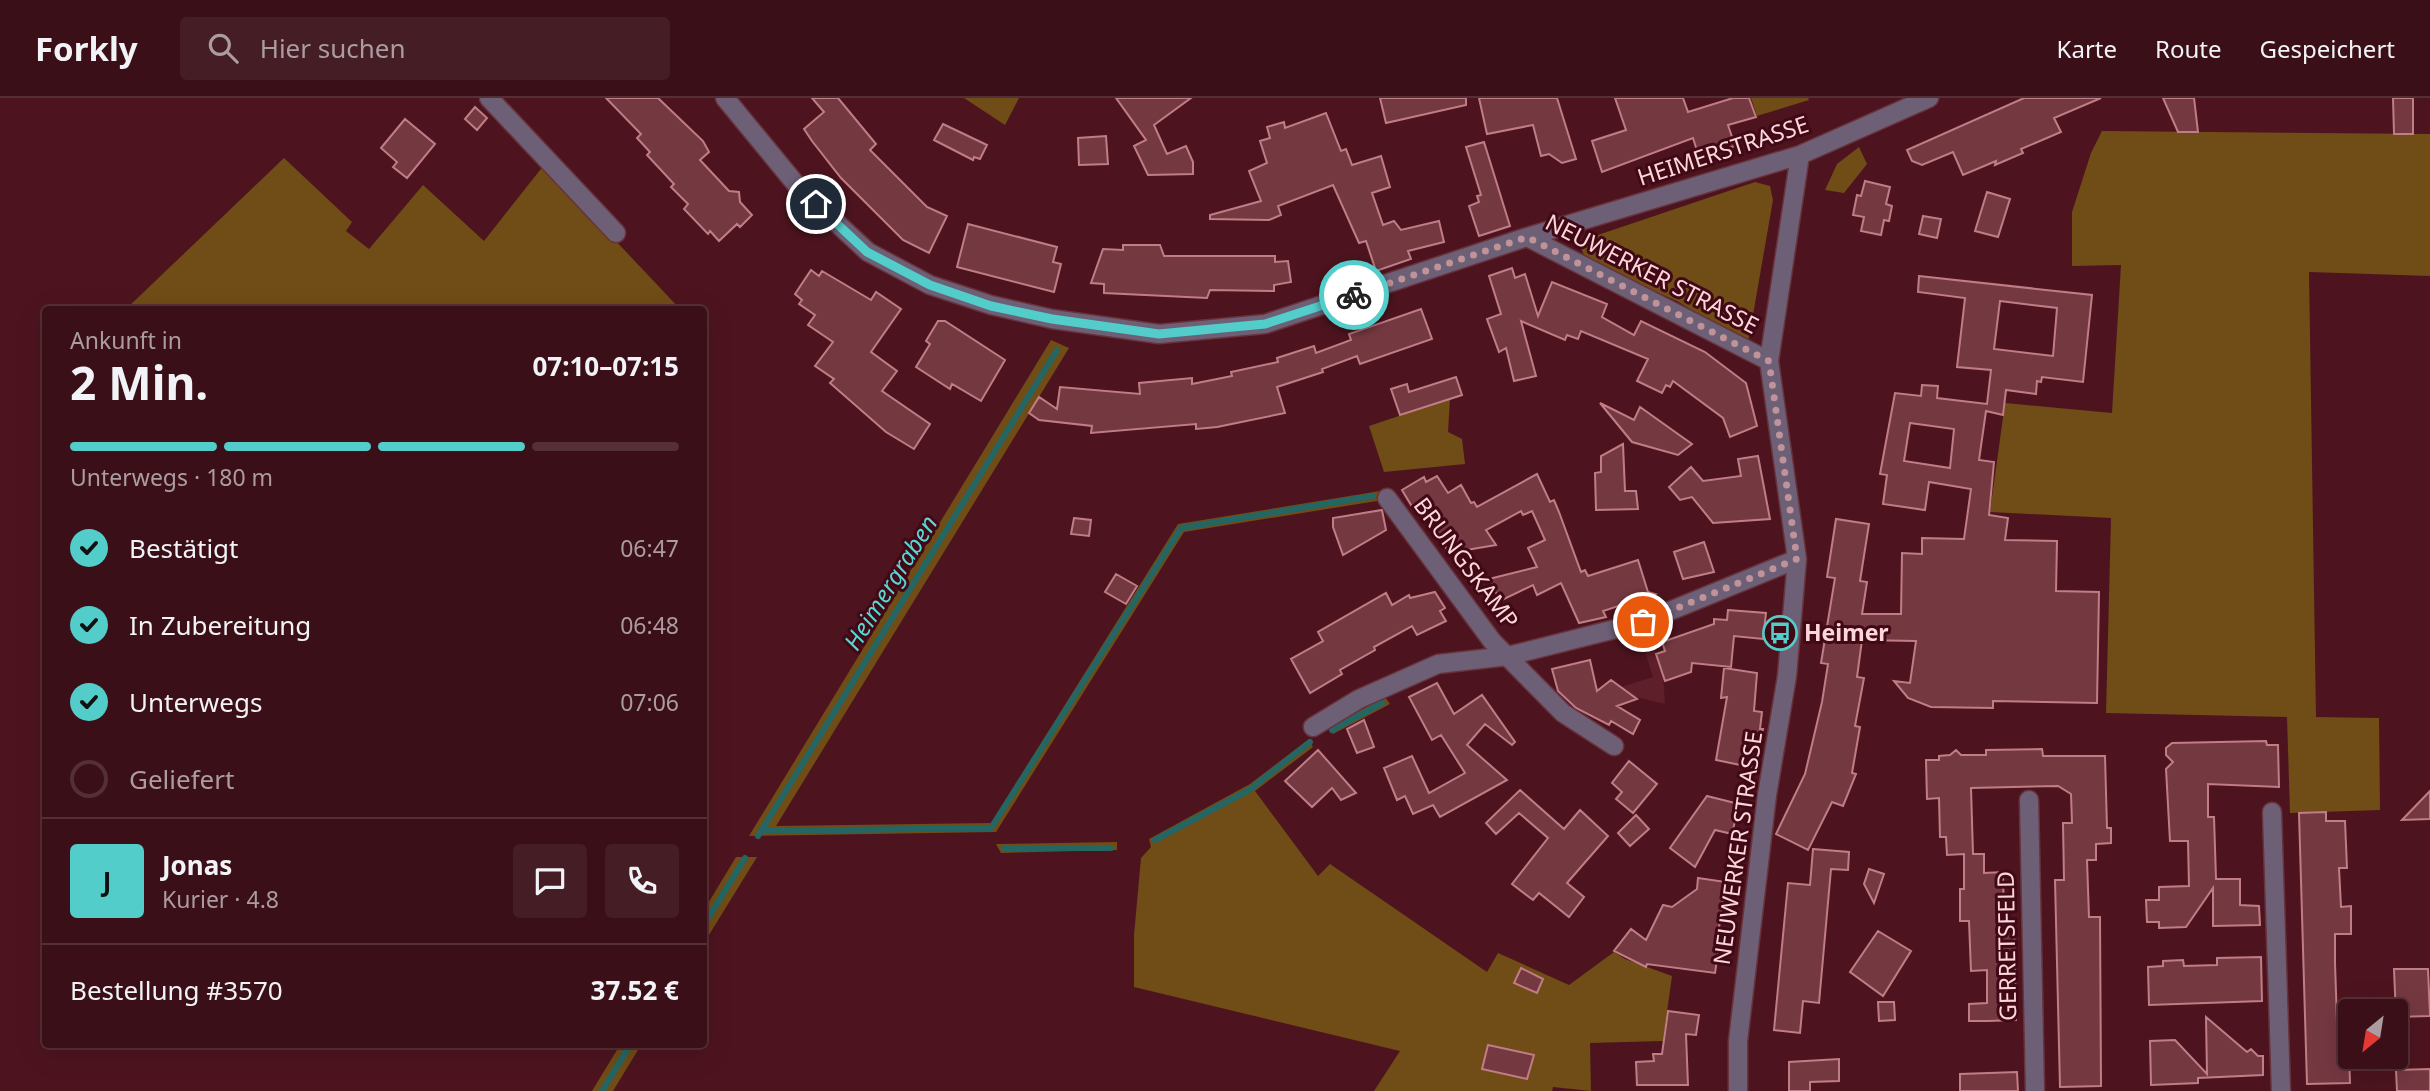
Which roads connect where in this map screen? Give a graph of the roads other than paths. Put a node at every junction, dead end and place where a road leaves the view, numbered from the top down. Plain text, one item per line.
1 (489, 98) edge
2 (725, 98) edge
3 (1929, 98) edge
4 (1800, 155) junction
5 (616, 233) dead end
6 (1527, 237) junction
7 (1769, 361) junction
8 (1387, 498) dead end
9 (1797, 559) junction
10 (1508, 656) junction
11 (1313, 727) dead end
12 (1614, 746) dead end
13 (2029, 800) dead end
14 (2273, 812) dead end
15 (1738, 1091) edge
16 (2035, 1091) edge
17 (2280, 1091) edge

1 - 5 street
2 - 6 street, NEUWERKER STRASSE
3 - 4 street, HEIMERSTRASSE
4 - 6 street, HEIMERSTRASSE
4 - 7 street, NEUWERKER STRASSE
6 - 7 street, NEUWERKER STRASSE
7 - 9 street, NEUWERKER STRASSE
8 - 10 street, BRUNGSKAMP
9 - 10 street, BRUNGSKAMP
9 - 15 street, NEUWERKER STRASSE
10 - 11 street, BRUNGSKAMP
10 - 12 street, BRUNGSKAMP
13 - 16 street, GERRETSFELD
14 - 17 street

